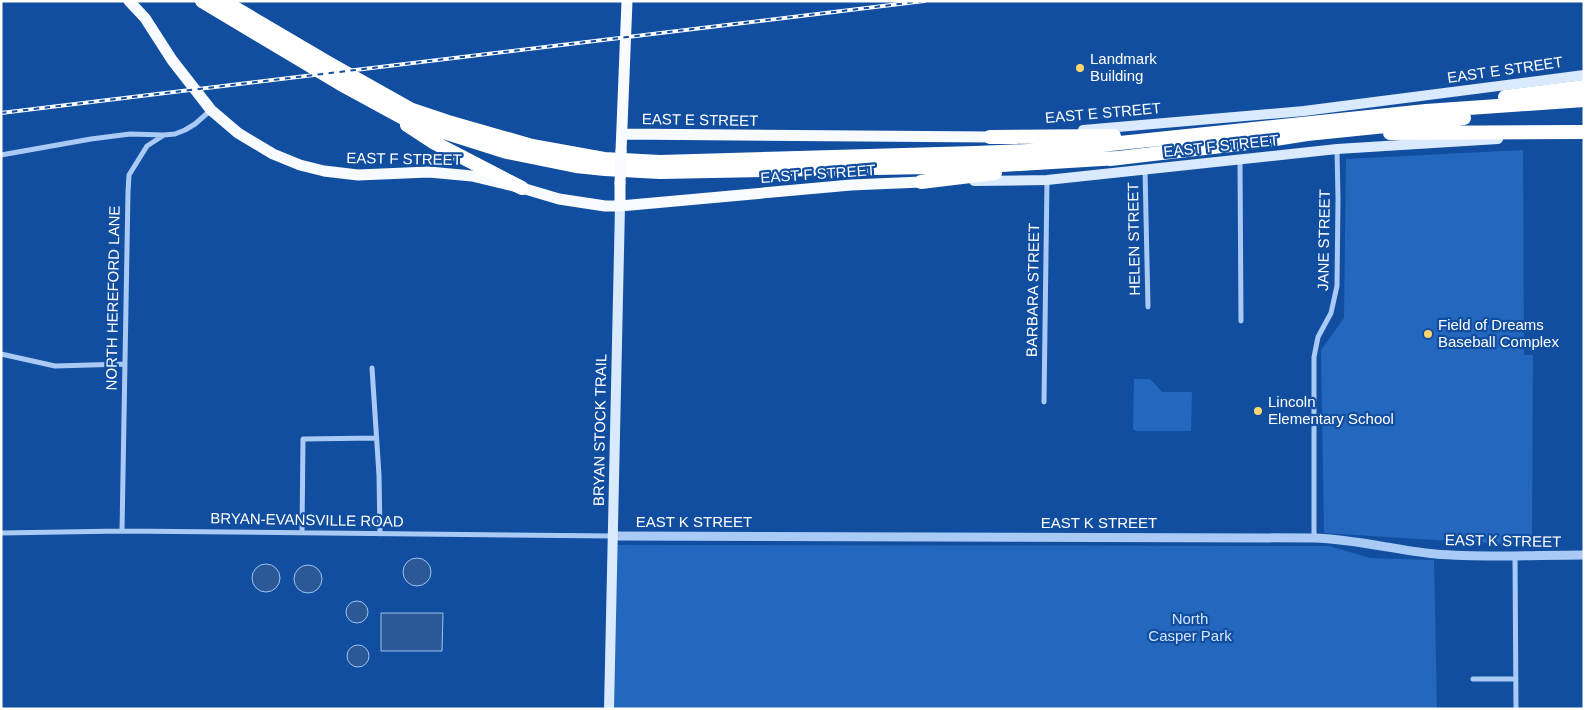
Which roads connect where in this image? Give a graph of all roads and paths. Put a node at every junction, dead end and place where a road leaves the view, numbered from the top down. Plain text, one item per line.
1 (129, 1) edge
2 (202, 1) edge
3 (223, 1) edge
4 (627, 1) edge
5 (1584, 74) edge
6 (341, 84) junction
7 (1584, 87) edge
8 (1584, 100) edge
9 (211, 110) junction
10 (1584, 110) edge
11 (1426, 111) junction
12 (1584, 133) edge
13 (622, 134) junction
14 (1306, 134) junction
15 (164, 135) junction
16 (990, 136) junction
17 (1170, 138) junction
18 (1337, 149) junction
19 (1, 156) edge
20 (1118, 158) junction
21 (1240, 159) junction
22 (1145, 170) junction
23 (1047, 180) junction
24 (921, 182) junction
25 (522, 188) junction
26 (620, 206) junction
27 (1148, 307) dead end
28 (1241, 321) dead end
29 (1, 354) edge
30 (125, 364) junction
31 (372, 368) dead end
32 (1044, 402) dead end
33 (376, 438) junction
34 (122, 531) junction
35 (1, 533) edge
36 (302, 533) junction
37 (380, 534) junction
38 (613, 536) junction
39 (1314, 538) junction
40 (1515, 555) junction
41 (1584, 555) edge
42 (1473, 679) dead end
43 (1516, 679) junction
44 (609, 709) edge
45 (1516, 709) edge

1 - 9 main road, EAST F STREET
2 - 6 highway
3 - 17 highway
4 - 13 main road, BRYAN STOCK TRAIL
5 - 16 main road, EAST E STREET
6 - 20 highway
6 - 25 highway
7 - 11 highway
8 - 11 highway
9 - 15 street, NORTH HEREFORD LANE
9 - 25 main road, EAST F STREET
10 - 14 highway
11 - 17 highway
12 - 14 highway
12 - 18 main road, EAST F STREET
13 - 16 main road, EAST E STREET
13 - 26 main road, BRYAN STOCK TRAIL, bridge
14 - 20 highway
15 - 19 street
15 - 30 street, NORTH HEREFORD LANE
16 - 17 highway
18 - 21 main road, EAST F STREET
18 - 39 street, JANE STREET
20 - 24 highway
21 - 22 main road, EAST F STREET
21 - 28 street
22 - 23 main road, EAST F STREET
22 - 27 street, HELEN STREET
23 - 24 main road, EAST F STREET
23 - 32 street, BARBARA STREET
24 - 26 main road, EAST F STREET
25 - 26 main road, EAST F STREET
26 - 38 main road, BRYAN STOCK TRAIL
29 - 30 street
30 - 34 street, NORTH HEREFORD LANE
31 - 33 street
33 - 36 street
33 - 37 street
34 - 35 street, BRYAN-EVANSVILLE ROAD
34 - 36 street, BRYAN-EVANSVILLE ROAD
36 - 37 street, BRYAN-EVANSVILLE ROAD
37 - 38 street, BRYAN-EVANSVILLE ROAD
38 - 39 street, EAST K STREET
38 - 44 main road, BRYAN STOCK TRAIL
39 - 40 street, EAST K STREET
40 - 41 street, EAST K STREET
40 - 43 street
42 - 43 street
43 - 45 street

